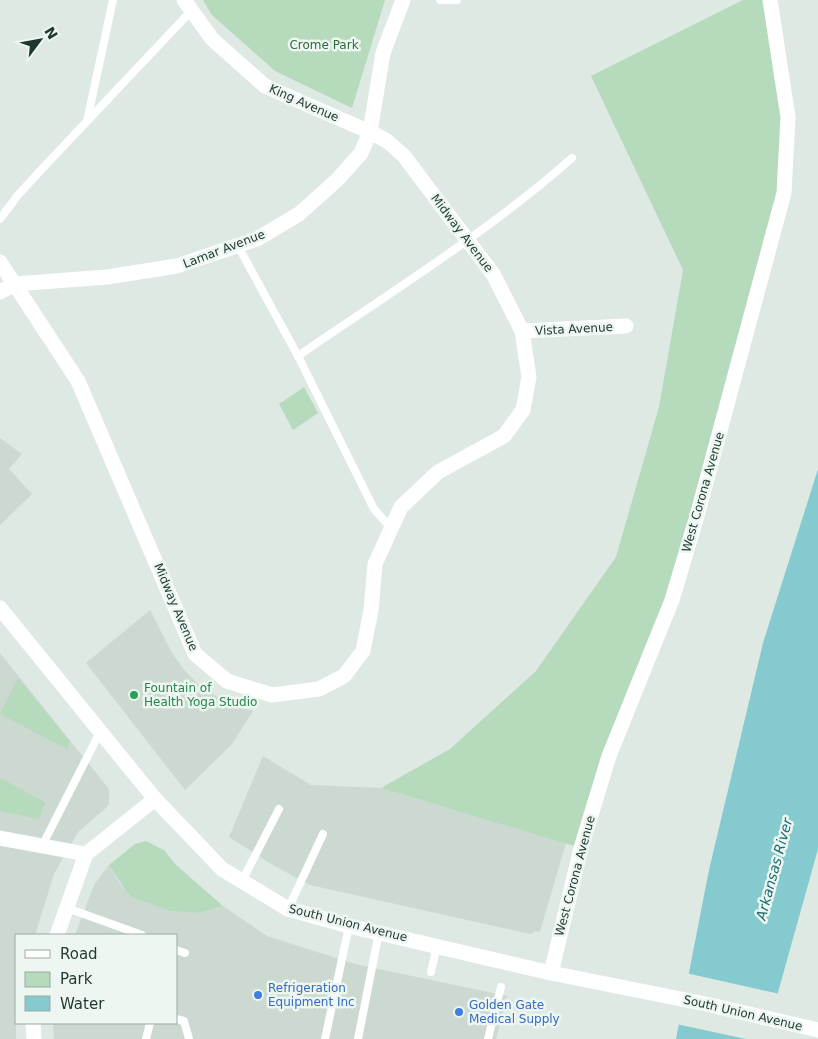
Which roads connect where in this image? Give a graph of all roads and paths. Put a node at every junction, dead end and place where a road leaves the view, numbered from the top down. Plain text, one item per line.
1 (113, 0) edge
2 (403, 0) edge
3 (440, 0) edge
4 (457, 0) edge
5 (770, 0) edge
6 (188, 5) edge
7 (86, 123) junction
8 (370, 132) junction
9 (572, 158) dead end
10 (0, 219) edge
11 (467, 240) junction
12 (238, 246) junction
13 (0, 262) edge
14 (15, 284) junction
15 (0, 292) edge
16 (626, 326) dead end
17 (522, 332) junction
18 (298, 356) junction
19 (391, 528) junction
20 (0, 608) edge
21 (100, 732) junction
22 (155, 800) junction
23 (279, 809) dead end
24 (323, 834) dead end
25 (0, 838) edge
26 (42, 846) junction
27 (86, 854) junction
28 (242, 881) junction
29 (67, 908) junction
30 (288, 909) junction
31 (349, 926) junction
32 (379, 932) junction
33 (57, 934) edge
34 (139, 934) edge
35 (437, 945) junction
36 (178, 951) edge
37 (185, 953) dead end
38 (431, 972) dead end
39 (550, 973) junction
40 (501, 987) dead end
41 (178, 1020) edge
42 (33, 1024) edge
43 (150, 1024) edge
44 (818, 1030) edge
45 (34, 1039) edge
46 (146, 1039) edge
47 (189, 1039) edge
48 (325, 1039) edge
49 (358, 1039) edge
50 (488, 1039) edge

1 - 7 lane
2 - 8 street, Lamar Avenue
3 - 4 lane
5 - 39 street, West Corona Avenue
6 - 7 lane
6 - 8 street, King Avenue
7 - 10 lane
8 - 11 street, Midway Avenue
8 - 12 street, Lamar Avenue
9 - 11 lane
11 - 17 street, Midway Avenue
11 - 18 lane
12 - 14 street, Lamar Avenue
12 - 18 lane
13 - 14 street
14 - 15 street
14 - 19 street, Midway Avenue
16 - 17 street, Vista Avenue
17 - 19 street, Midway Avenue
18 - 19 lane
20 - 21 street, South Union Avenue
21 - 22 street, South Union Avenue
21 - 26 lane
22 - 27 street
22 - 28 street, South Union Avenue
23 - 28 lane
24 - 30 lane
25 - 26 street
26 - 27 street
27 - 29 street
28 - 30 street, South Union Avenue
29 - 33 street
29 - 34 lane
30 - 31 street, South Union Avenue
31 - 32 street, South Union Avenue
31 - 48 lane
32 - 35 street, South Union Avenue
32 - 49 lane
35 - 38 lane
35 - 39 street, South Union Avenue
36 - 37 lane
39 - 44 street, South Union Avenue
40 - 50 lane
41 - 47 lane
42 - 45 street
43 - 46 lane

